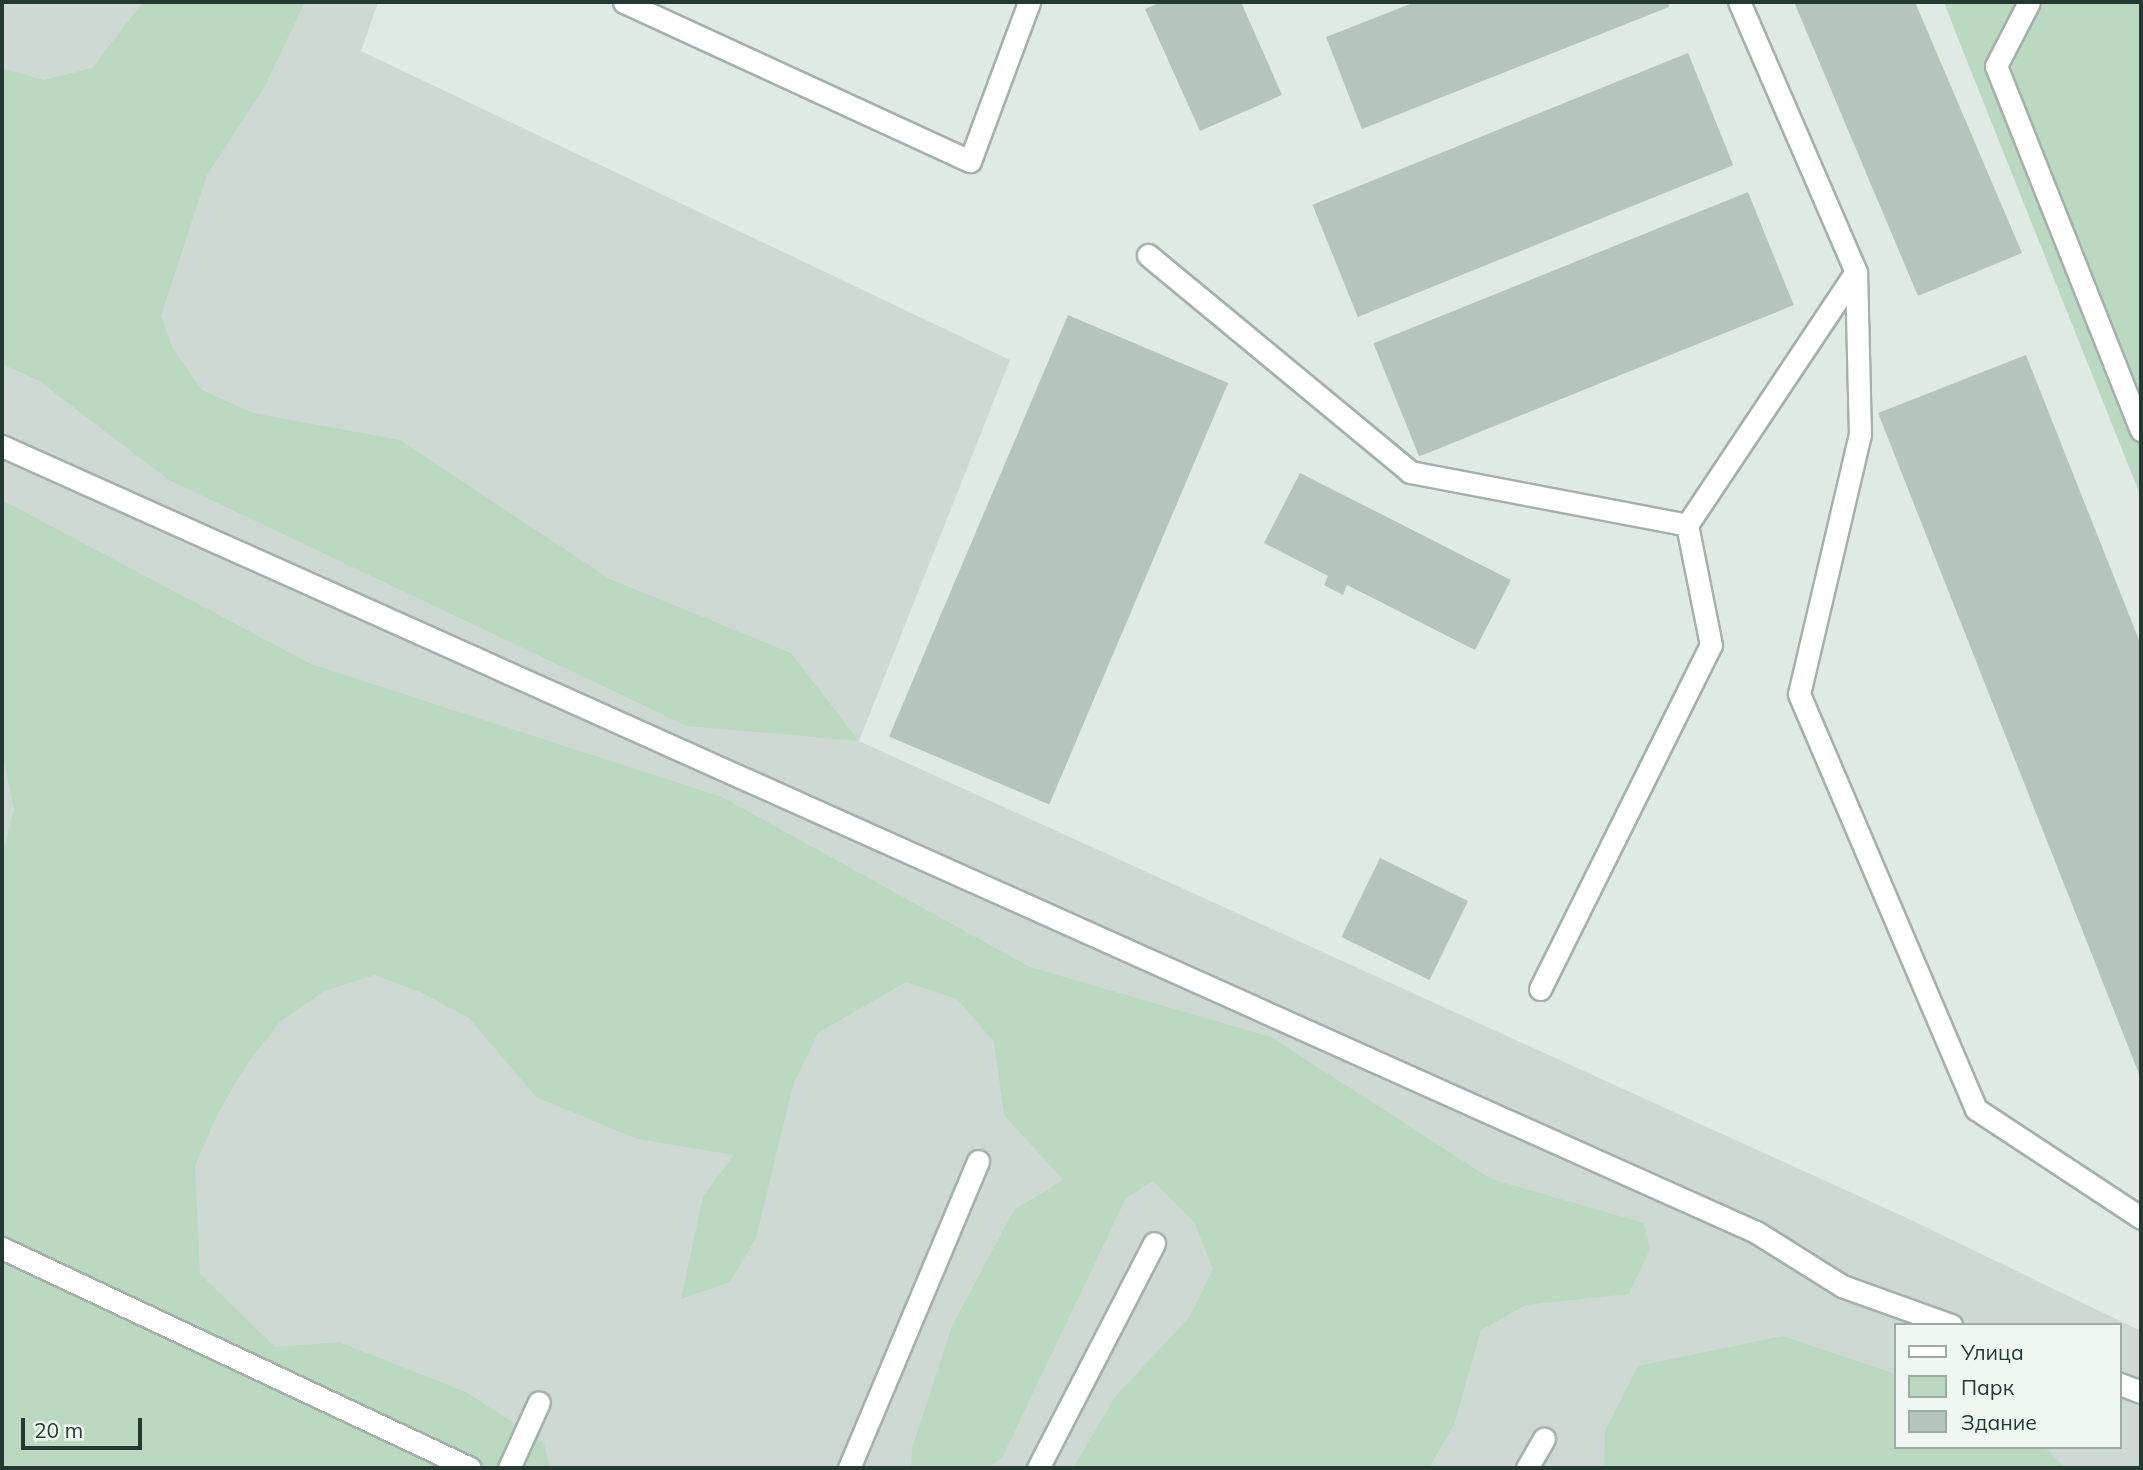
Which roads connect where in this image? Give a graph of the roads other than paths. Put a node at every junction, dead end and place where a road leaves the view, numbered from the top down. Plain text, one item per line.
1 (624, 2) edge
2 (1029, 2) edge
3 (1739, 2) edge
4 (2029, 2) edge
5 (1148, 255) dead end
6 (1856, 272) junction
7 (2141, 430) edge
8 (2, 446) edge
9 (1687, 525) junction
10 (1540, 989) dead end
11 (978, 1161) dead end
12 (2141, 1218) edge
13 (1154, 1243) dead end
14 (2, 1248) edge
15 (1945, 1323) edge
16 (2122, 1385) edge
17 (2141, 1392) edge
18 (539, 1402) dead end
19 (1544, 1438) dead end
20 (470, 1468) edge
21 (509, 1468) edge
22 (849, 1468) edge
23 (1038, 1468) edge
24 (1527, 1468) edge

1 - 2 lane
3 - 6 lane
4 - 7 lane
5 - 9 lane
6 - 9 lane
6 - 12 lane
8 - 15 lane
9 - 10 lane
11 - 22 lane
13 - 23 lane
14 - 20 lane
16 - 17 lane
18 - 21 lane
19 - 24 lane

